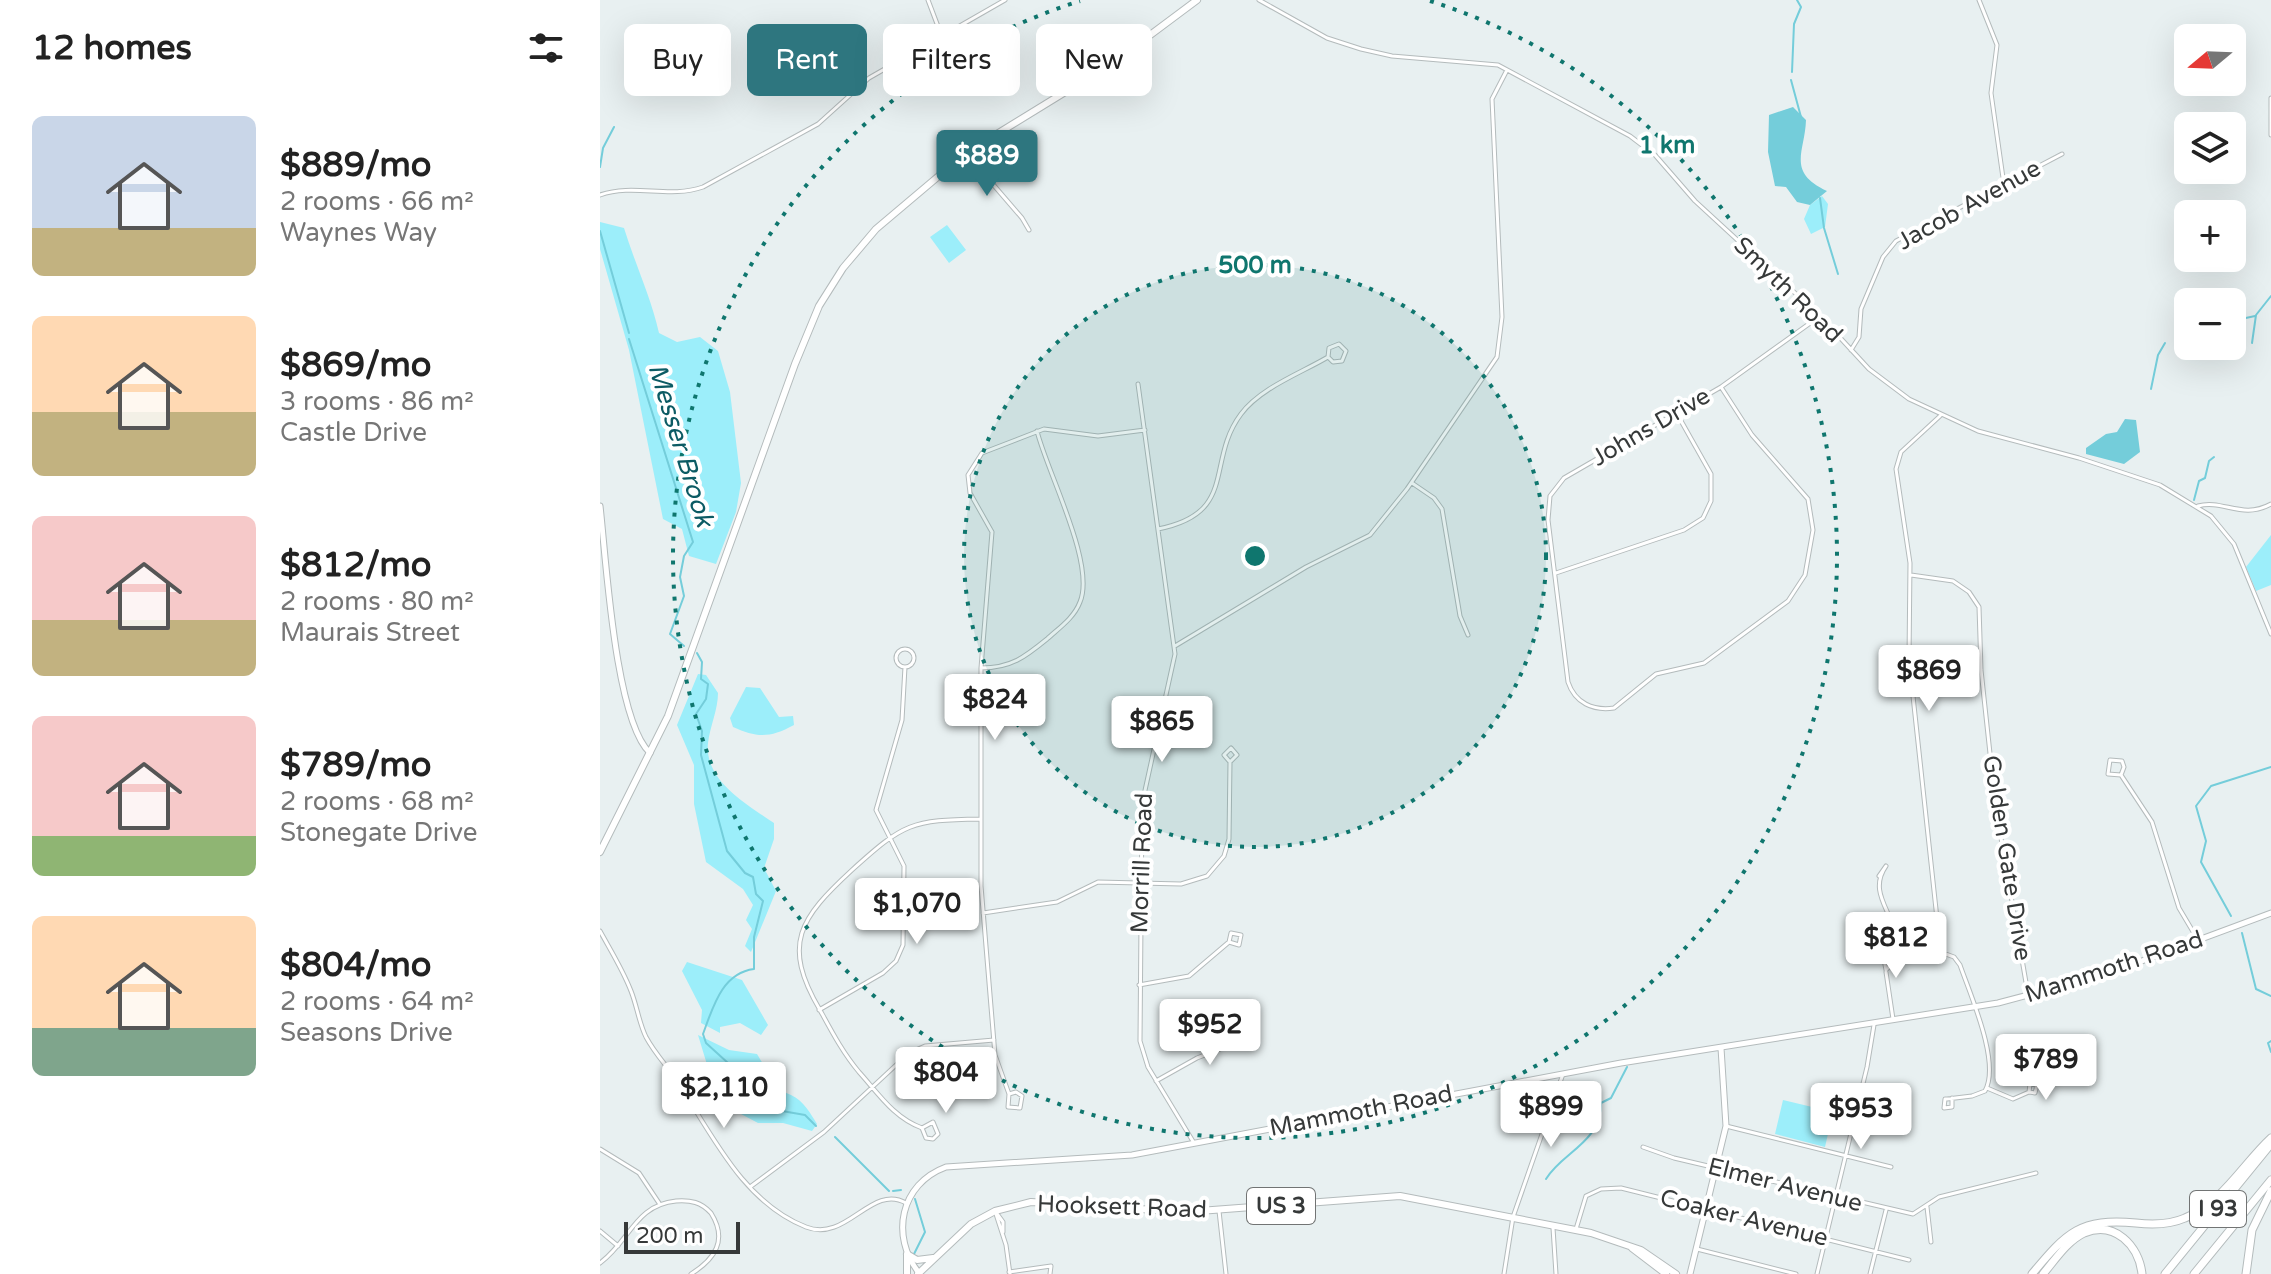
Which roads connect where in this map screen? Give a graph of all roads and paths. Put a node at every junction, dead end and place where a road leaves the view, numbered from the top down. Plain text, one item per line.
1 (928, 0) edge
2 (1005, 0) edge
3 (1197, 0) edge
4 (1259, 0) edge
5 (1979, 0) edge
6 (937, 24) edge
7 (964, 24) edge
8 (1508, 69) junction
9 (883, 70) edge
10 (2271, 98) edge
11 (2271, 135) edge
12 (966, 153) junction
13 (2062, 154) dead end
14 (2004, 185) junction
15 (600, 195) edge
16 (1029, 230) dead end
17 (1820, 316) junction
18 (1851, 350) junction
19 (1328, 357) junction
20 (1138, 384) dead end
21 (1721, 387) junction
22 (1676, 412) junction
23 (1940, 416) junction
24 (1145, 430) junction
25 (1037, 431) junction
26 (1412, 483) junction
27 (2271, 504) edge
28 (600, 506) edge
29 (2198, 506) junction
30 (1158, 529) junction
31 (1556, 573) junction
32 (1911, 575) junction
33 (2271, 634) edge
34 (1468, 635) dead end
35 (1175, 646) junction
36 (905, 667) junction
37 (981, 668) junction
38 (651, 753) junction
39 (1230, 762) dead end
40 (2121, 775) junction
41 (981, 819) junction
42 (890, 836) junction
43 (600, 852) edge
44 (1879, 876) dead end
45 (1141, 882) junction
46 (983, 913) junction
47 (2271, 913) edge
48 (600, 931) edge
49 (2198, 940) junction
50 (1229, 942) dead end
51 (1894, 946) junction
52 (1886, 970) junction
53 (1139, 985) junction
54 (2028, 997) junction
55 (1974, 1007) junction
56 (819, 1010) junction
57 (1893, 1019) junction
58 (1874, 1023) junction
59 (1256, 1035) dead end
60 (994, 1040) junction
61 (1721, 1048) junction
62 (1563, 1074) junction
63 (1156, 1081) junction
64 (873, 1087) junction
65 (1987, 1088) junction
66 (2029, 1092) dead end
67 (1009, 1094) junction
68 (1952, 1098) dead end
69 (1817, 1106) dead end
70 (1856, 1116) junction
71 (1726, 1126) junction
72 (922, 1128) junction
73 (2271, 1141) edge
74 (1194, 1143) junction
75 (1643, 1147) dead end
76 (600, 1149) edge
77 (1846, 1155) junction
78 (1717, 1167) junction
79 (1891, 1167) dead end
80 (2036, 1173) dead end
81 (2271, 1180) edge
82 (750, 1187) junction
83 (2271, 1191) edge
84 (1836, 1197) junction
85 (659, 1203) junction
86 (906, 1203) junction
87 (1927, 1207) junction
88 (1707, 1209) junction
89 (1886, 1210) junction
90 (995, 1211) junction
91 (1219, 1211) junction
92 (1513, 1217) junction
93 (1553, 1225) junction
94 (1576, 1229) junction
95 (600, 1231) edge
96 (1827, 1238) junction
97 (1931, 1242) dead end
98 (618, 1246) junction
99 (1632, 1248) junction
100 (1697, 1249) junction
101 (1876, 1251) junction
102 (907, 1254) junction
103 (933, 1258) junction
104 (1909, 1260) dead end
105 (600, 1263) edge
106 (919, 1273) edge
107 (1010, 1273) edge
108 (691, 1274) edge
109 (907, 1274) edge
110 (1050, 1274) edge
111 (1226, 1274) edge
112 (1504, 1274) edge
113 (1556, 1274) edge
114 (1666, 1274) edge
115 (1676, 1274) edge
116 (1690, 1274) edge
117 (1796, 1274) edge
118 (1817, 1274) edge
119 (1870, 1274) edge
120 (2032, 1274) edge
121 (2043, 1274) edge
122 (2142, 1274) edge
123 (2165, 1274) edge
124 (2194, 1274) edge
125 (2246, 1274) edge

1 - 6 street
2 - 7 street
3 - 12 main road
4 - 8 street, Smyth Road
5 - 14 street
8 - 17 street, Smyth Road
8 - 26 street
9 - 15 street
10 - 11 street
12 - 16 street
12 - 38 main road
13 - 14 street, Jacob Avenue
14 - 18 street, Jacob Avenue
17 - 18 street, Smyth Road
17 - 21 street, Johns Drive
18 - 23 street, Smyth Road
19 - 19 street
19 - 30 street
20 - 24 street, Morrill Road
21 - 22 street, Johns Drive
21 - 31 street, Johns Drive
22 - 31 street, Johns Drive
22 - 31 street
23 - 29 street, Smyth Road
23 - 32 street
24 - 25 street
24 - 30 street, Morrill Road
25 - 37 street
25 - 37 street
26 - 34 street
26 - 35 street
27 - 29 street
28 - 38 main road
29 - 33 street, Smyth Road
30 - 35 street, Morrill Road
32 - 54 street, Golden Gate Drive
32 - 55 street
35 - 45 street, Morrill Road
36 - 36 street
36 - 42 street
37 - 41 street
38 - 43 main road
39 - 45 street
40 - 40 street
40 - 49 street
41 - 42 street
41 - 46 street
42 - 56 street
42 - 56 street
44 - 51 street
45 - 46 street
45 - 53 street, Morrill Road
46 - 60 street
47 - 49 main road, Mammoth Road
48 - 82 street
49 - 54 main road, Mammoth Road
50 - 53 street
51 - 52 street
51 - 52 street
52 - 57 street
53 - 63 street, Morrill Road
54 - 55 main road, Mammoth Road
55 - 57 main road, Mammoth Road
55 - 65 street
56 - 64 street
57 - 58 main road, Mammoth Road
58 - 61 main road, Mammoth Road
58 - 70 street
59 - 63 street
60 - 64 street
60 - 67 street
61 - 62 main road, Mammoth Road
61 - 71 main road
62 - 74 main road, Mammoth Road
62 - 92 street
63 - 74 street, Morrill Road
64 - 72 street
64 - 82 street
65 - 66 street
65 - 68 street
67 - 67 street
69 - 70 street
70 - 77 street
71 - 77 street
71 - 78 main road
72 - 72 street
73 - 120 highway
73 - 123 highway, I 93
74 - 86 main road, Mammoth Road
75 - 78 street, Elmer Avenue
76 - 85 street
77 - 79 street
77 - 84 street
78 - 84 street, Elmer Avenue
78 - 88 main road
80 - 87 street, Elmer Avenue
81 - 124 highway, I 93
82 - 86 street
83 - 125 highway
84 - 89 street, Elmer Avenue
84 - 96 street
85 - 98 street
85 - 108 street
86 - 102 main road
87 - 89 street, Elmer Avenue
87 - 97 street
88 - 94 street, Coaker Avenue
88 - 96 street, Coaker Avenue
88 - 100 main road
89 - 101 street
90 - 91 main road, Hooksett Road / US 3
90 - 103 main road, Hooksett Road / US 3
90 - 107 street
91 - 92 main road, Hooksett Road / US 3
91 - 111 street
92 - 93 main road, Hooksett Road / US 3
92 - 112 street
93 - 94 main road, Hooksett Road / US 3
93 - 113 street
94 - 99 main road, Hooksett Road / US 3
95 - 98 street
96 - 101 street, Coaker Avenue
96 - 118 street
98 - 105 street
99 - 114 main road, Hooksett Road / US 3
99 - 115 main road, Hooksett Road / US 3
100 - 116 main road
100 - 117 street
101 - 104 street, Coaker Avenue
101 - 119 street
102 - 103 main road
102 - 106 main road
102 - 109 main road
103 - 106 main road, Hooksett Road / US 3
107 - 110 street
121 - 122 highway

